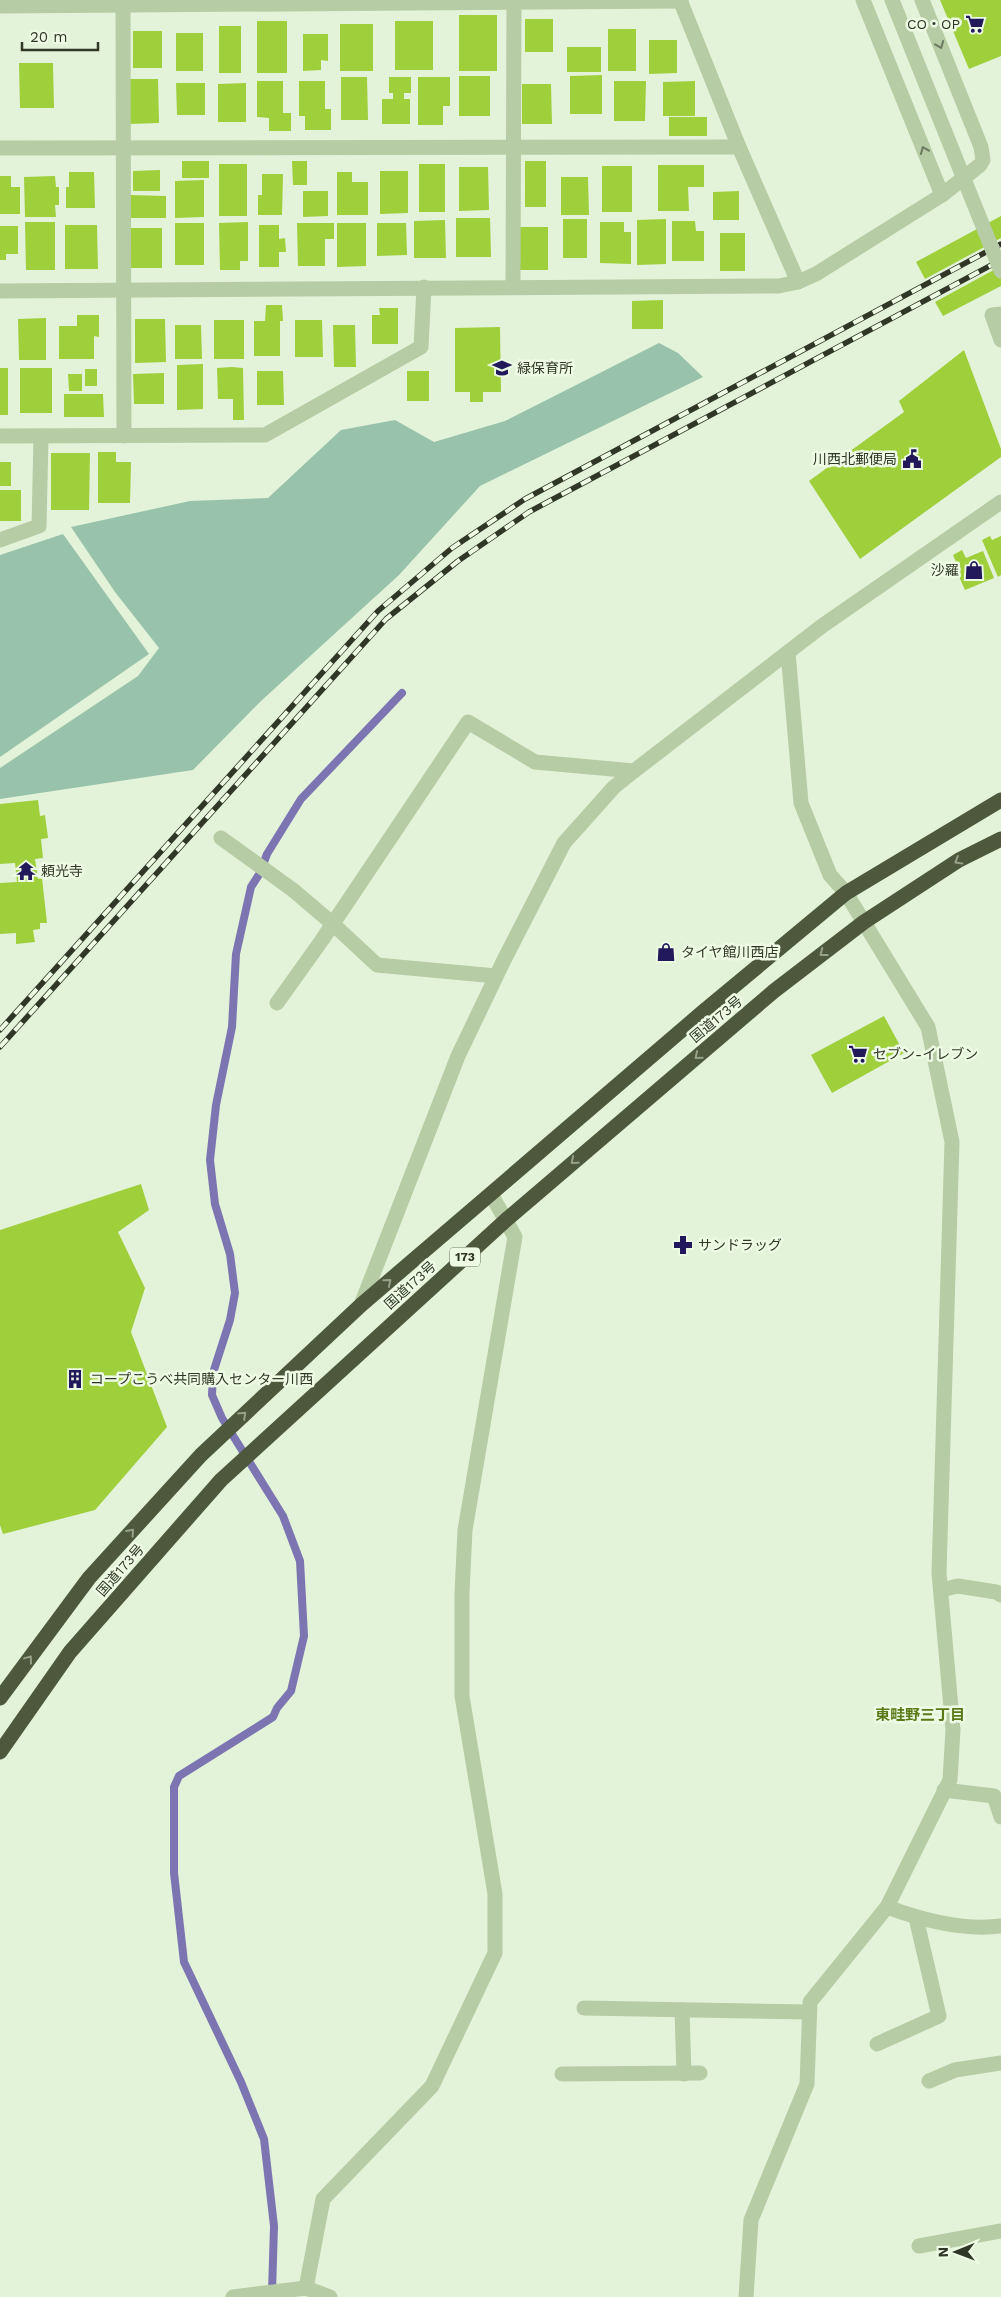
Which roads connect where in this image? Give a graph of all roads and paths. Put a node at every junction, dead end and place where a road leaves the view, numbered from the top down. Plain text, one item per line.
1 (680, 0) edge
2 (863, 0) edge
3 (892, 0) edge
4 (922, 0) edge
5 (122, 2) edge
6 (514, 2) junction
7 (0, 6) edge
8 (0, 148) edge
9 (123, 148) junction
10 (514, 148) junction
11 (739, 148) junction
12 (942, 195) junction
13 (1001, 270) edge
14 (798, 282) junction
15 (513, 286) junction
16 (424, 287) junction
17 (123, 290) junction
18 (0, 291) edge
19 (1001, 314) edge
20 (1001, 340) edge
21 (0, 436) edge
22 (41, 436) junction
23 (124, 436) junction
24 (1001, 502) edge
25 (0, 540) edge
26 (788, 652) junction
27 (634, 771) junction
28 (1001, 800) edge
29 (222, 838) dead end
30 (1001, 840) edge
31 (846, 893) junction
32 (864, 922) junction
33 (333, 924) junction
34 (496, 976) junction
35 (277, 1003) dead end
36 (491, 1194) junction
37 (506, 1220) junction
38 (361, 1305) junction
39 (941, 1590) junction
40 (1001, 1594) edge
41 (0, 1698) edge
42 (0, 1752) edge
43 (944, 1790) junction
44 (1001, 1817) edge
45 (887, 1906) junction
46 (916, 1918) junction
47 (1001, 1926) edge
48 (584, 2008) dead end
49 (682, 2010) junction
50 (809, 2012) junction
51 (877, 2044) dead end
52 (1001, 2063) edge
53 (562, 2074) dead end
54 (684, 2074) junction
55 (700, 2074) dead end
56 (930, 2080) dead end
57 (1001, 2231) edge
58 (919, 2246) dead end
59 (306, 2288) junction
60 (233, 2297) edge
61 (330, 2297) edge
62 (746, 2297) edge

1 - 6 street
1 - 11 street
12 -> 2 street
3 - 13 street, bridge
4 -> 12 street
5 - 6 street
5 - 7 street
5 - 9 street
6 - 10 street
8 - 9 street
9 - 10 street
9 - 17 street
10 - 11 street
10 - 15 street
11 - 14 street
12 - 14 street
14 - 15 street
15 - 16 street
16 - 17 street
16 - 23 street
17 - 18 street
17 - 23 street
19 - 20 street
21 - 22 street
22 - 23 street
22 - 25 street
24 - 26 street
26 - 27 street
26 - 31 street
27 - 33 street
27 - 34 street
28 - 31 highway, 国道173号 / 173
29 - 33 street
30 -> 32 highway, 国道173号 / 173
31 - 32 street
31 - 36 highway, 国道173号 / 173
32 -> 37 highway, 国道173号 / 173
32 - 39 street
33 - 34 street
33 - 35 street
34 - 38 street
36 - 37 street
38 -> 36 highway, 国道173号 / 173
37 - 42 highway, 国道173号 / 173
37 - 59 street
41 -> 38 highway, 国道173号 / 173
39 - 40 street
39 - 43 street
43 - 44 street
43 - 45 street
45 - 46 street
45 - 50 street
46 - 47 street
46 - 51 street
48 - 49 street
49 - 50 street
49 - 54 street
50 - 62 street
52 - 56 street
53 - 54 street
54 - 55 street
57 - 58 street
59 - 60 street
59 - 61 street

